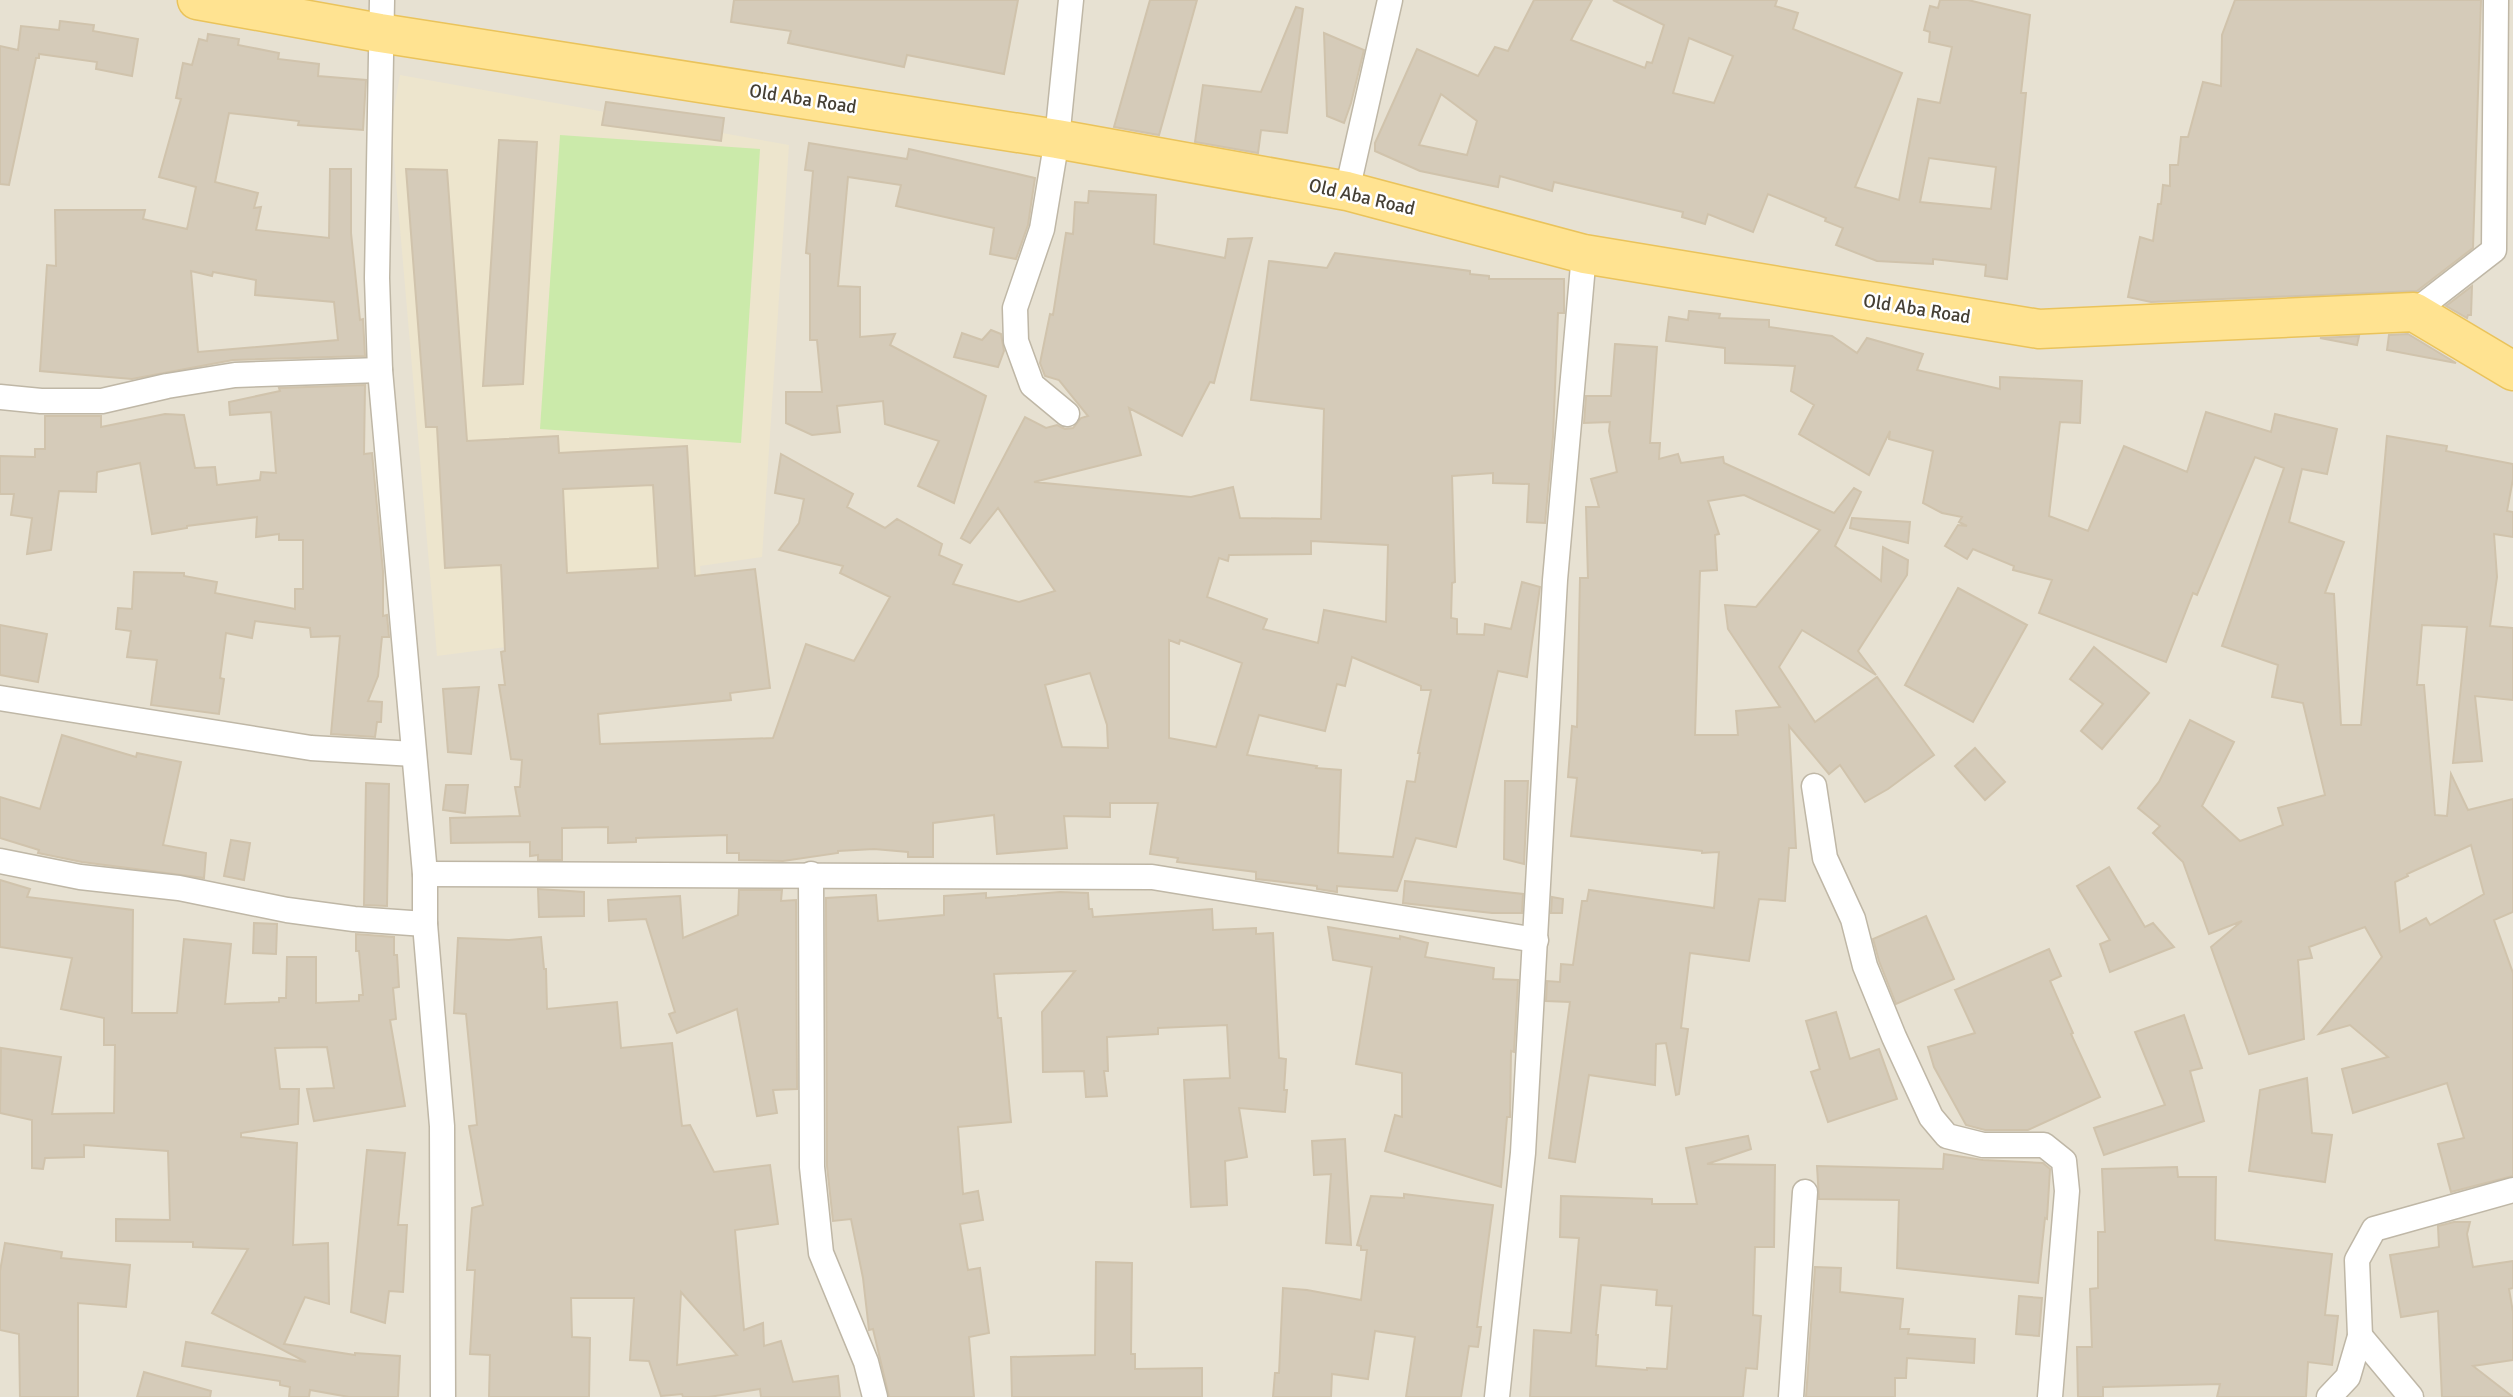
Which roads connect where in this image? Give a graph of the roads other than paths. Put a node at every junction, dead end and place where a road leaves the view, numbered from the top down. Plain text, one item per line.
1 (197, 0) edge
2 (1070, 0) edge
3 (1390, 0) edge
4 (2496, 0) edge
5 (381, 17) edge
6 (1057, 139) junction
7 (1348, 191) junction
8 (1584, 254) junction
9 (2414, 312) junction
10 (380, 370) junction
11 (2513, 371) edge
12 (0, 397) edge
13 (1067, 414) dead end
14 (0, 698) edge
15 (414, 754) junction
16 (1814, 786) dead end
17 (0, 861) edge
18 (425, 874) junction
19 (811, 874) junction
20 (425, 924) junction
21 (1536, 940) junction
22 (2513, 1190) edge
23 (1805, 1192) dead end
24 (2360, 1336) junction
25 (443, 1397) edge
26 (875, 1397) edge
27 (1497, 1397) edge
28 (1791, 1397) edge
29 (2050, 1397) edge
30 (2329, 1397) edge
31 (2411, 1397) edge

1 - 5 main road, Old Aba Road
2 - 6 street
3 - 7 street
4 - 9 street
5 - 6 main road, Old Aba Road
5 - 10 street
6 - 7 main road, Old Aba Road
6 - 13 street
7 - 8 main road, Old Aba Road
8 - 9 main road, Old Aba Road
8 - 21 street
9 - 11 main road
10 - 12 street
10 - 15 street
14 - 15 street
15 - 18 street
16 - 29 street
17 - 20 street
18 - 19 street
18 - 20 street
19 - 21 street
19 - 26 street
20 - 25 street
21 - 27 street
22 - 24 street
23 - 28 street
24 - 30 street
24 - 31 street

